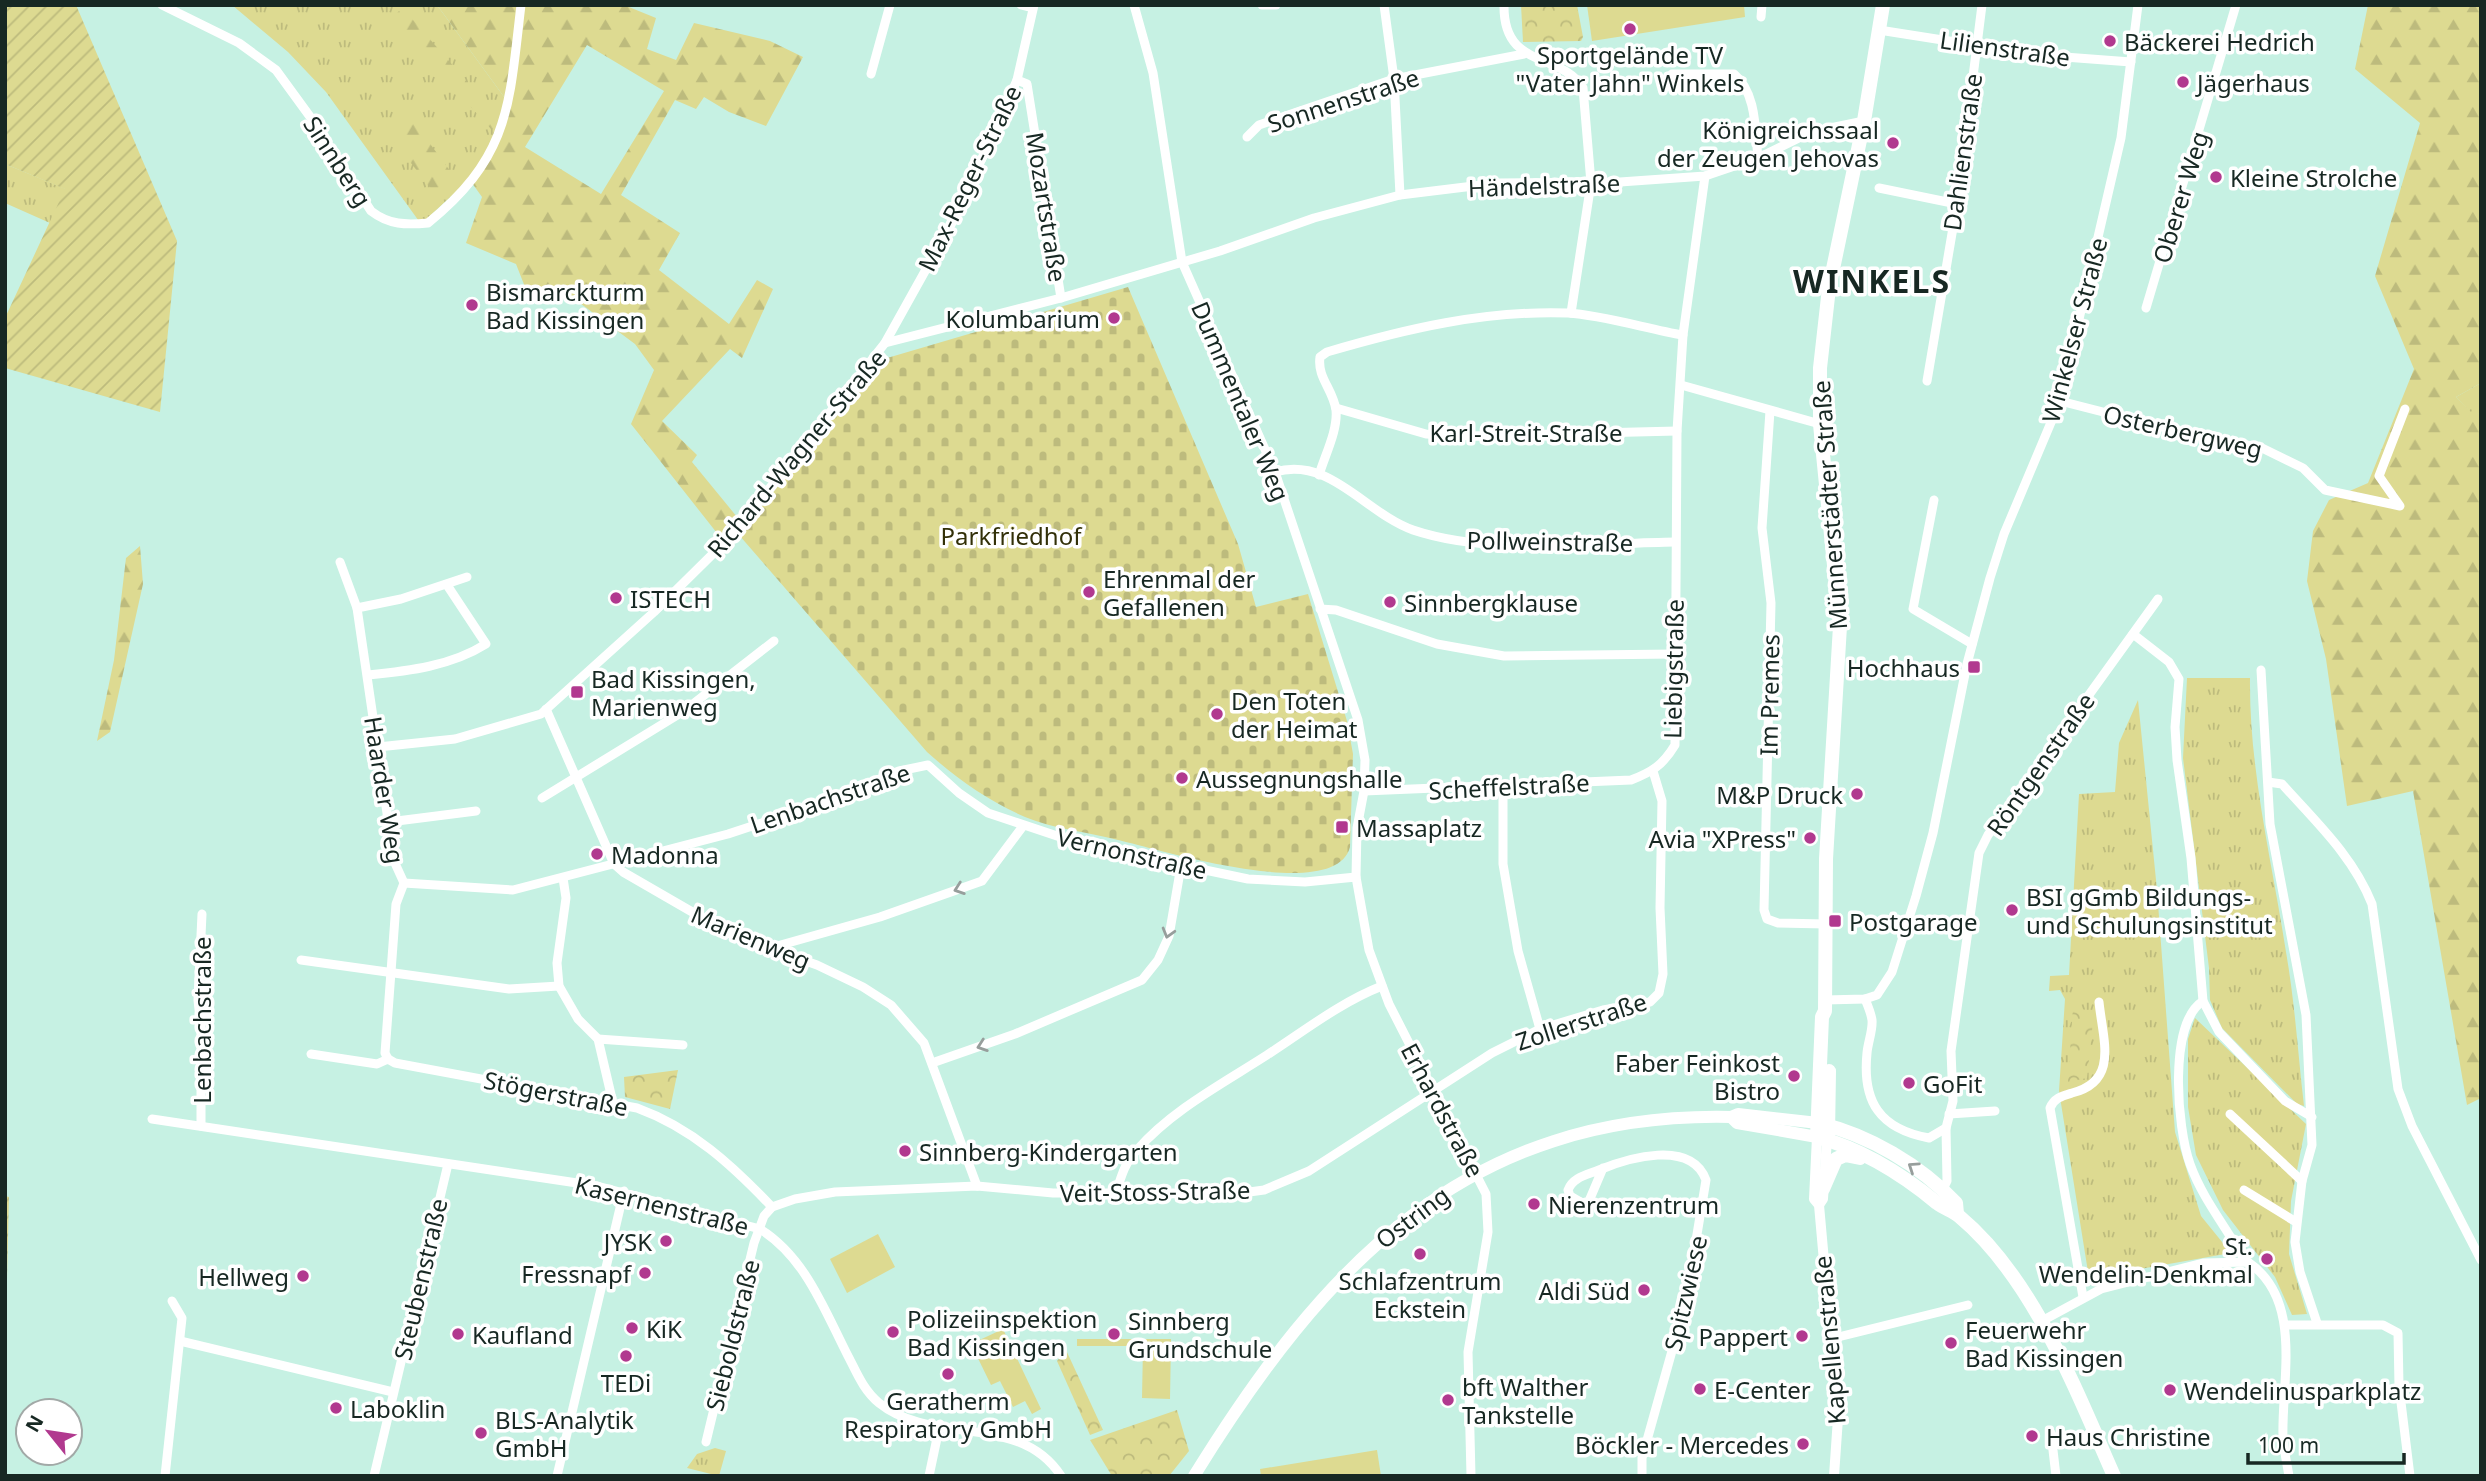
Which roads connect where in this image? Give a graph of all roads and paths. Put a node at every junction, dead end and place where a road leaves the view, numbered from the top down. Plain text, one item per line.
1 (162, 5) edge
2 (521, 5) edge
3 (890, 5) edge
4 (1021, 5) edge
5 (1135, 5) edge
6 (1262, 5) edge
7 (1276, 5) edge
8 (1384, 5) edge
9 (1504, 5) edge
10 (1762, 5) edge
11 (1883, 5) edge
12 (1982, 5) edge
13 (2138, 5) edge
14 (2236, 5) edge
15 (1033, 7) edge
16 (1761, 17) dead end
17 (1880, 30) junction
18 (1976, 47) junction
19 (1524, 54) junction
20 (2131, 62) junction
21 (871, 74) dead end
22 (1672, 74) dead end
23 (1394, 79) junction
24 (1017, 80) junction
25 (1864, 121) junction
26 (1247, 137) dead end
27 (1758, 158) junction
28 (1705, 176) junction
29 (1591, 183) junction
30 (1879, 188) dead end
31 (1400, 195) junction
32 (1957, 204) junction
33 (1182, 262) junction
34 (1061, 298) junction
35 (2146, 307) dead end
36 (1571, 313) junction
37 (1683, 335) junction
38 (885, 343) junction
39 (1927, 382) dead end
40 (1681, 385) junction
41 (2060, 401) junction
42 (1336, 408) junction
43 (2405, 409) dead end
44 (1770, 411) junction
45 (1820, 424) junction
46 (1677, 431) junction
47 (1275, 471) junction
48 (1319, 475) junction
49 (1934, 500) dead end
50 (1675, 541) junction
51 (340, 562) dead end
52 (467, 577) dead end
53 (447, 585) junction
54 (2158, 599) dead end
55 (357, 608) junction
56 (1320, 610) junction
57 (2133, 634) junction
58 (775, 641) dead end
59 (1972, 644) junction
60 (1674, 654) junction
61 (2261, 670) dead end
62 (368, 676) junction
63 (546, 709) junction
64 (378, 747) junction
65 (928, 765) joint
66 (1653, 771) junction
67 (578, 778) junction
68 (2268, 782) junction
69 (1503, 788) junction
70 (1364, 792) junction
71 (542, 798) dead end
72 (476, 811) dead end
73 (388, 822) junction
74 (1023, 826) junction
75 (614, 864) junction
76 (1181, 866) junction
77 (1356, 877) junction
78 (563, 878) junction
79 (404, 883) junction
80 (202, 914) dead end
81 (1826, 923) junction
82 (770, 948) junction
83 (301, 960) dead end
84 (392, 973) junction
85 (559, 986) junction
86 (1382, 986) junction
87 (1659, 993) joint
88 (1866, 999) junction
89 (2203, 1001) junction
90 (2099, 1002) dead end
91 (1825, 1006) junction
92 (1540, 1030) junction
93 (598, 1039) junction
94 (683, 1045) dead end
95 (311, 1054) dead end
96 (388, 1059) junction
97 (932, 1063) junction
98 (1432, 1092) junction
99 (613, 1103) junction
100 (1995, 1111) dead end
101 (1949, 1114) junction
102 (2230, 1114) dead end
103 (2312, 1118) junction
104 (152, 1119) dead end
105 (201, 1126) junction
106 (1946, 1128) junction
107 (1823, 1131) junction
108 (447, 1164) junction
109 (1603, 1168) dead end
110 (1890, 1169) junction
111 (1477, 1173) junction
112 (2302, 1181) junction
113 (977, 1186) junction
114 (1824, 1189) junction
115 (1943, 1189) junction
116 (2245, 1190) dead end
117 (624, 1191) junction
118 (1116, 1193) junction
119 (1819, 1205) junction
120 (772, 1207) junction
121 (1958, 1214) junction
122 (2297, 1222) junction
123 (761, 1229) junction
124 (2481, 1260) edge
125 (2245, 1261) junction
126 (2083, 1297) junction
127 (172, 1301) dead end
128 (1968, 1305) dead end
129 (2040, 1322) junction
130 (2317, 1323) junction
131 (2285, 1325) junction
132 (1830, 1339) junction
133 (180, 1341) junction
134 (393, 1392) junction
135 (940, 1424) junction
136 (2051, 1433) dead end
137 (706, 1442) dead end
138 (165, 1476) edge
139 (374, 1476) edge
140 (557, 1476) edge
141 (929, 1476) edge
142 (1061, 1476) edge
143 (1194, 1476) edge
144 (1471, 1476) edge
145 (1642, 1476) edge
146 (1834, 1476) edge
147 (2056, 1476) edge
148 (2114, 1476) edge
149 (2289, 1476) edge
150 (2410, 1476) edge

1 - 2 street, Sinnberg
3 - 21 street
4 - 15 street
5 - 33 street, Dummentaler Weg
6 - 7 street
8 - 23 street
9 - 19 street
10 - 16 street
11 - 17 main road, Münnerstädter Straße
12 - 18 street, Dahlienstraße
13 - 20 street, Winkelser Straße
14 - 35 street, Oberer Weg
15 - 24 street, Max-Reger-Straße
17 - 18 street, Lilienstraße
17 - 25 main road, Münnerstädter Straße
18 - 20 street, Lilienstraße
18 - 32 street, Dahlienstraße
19 - 23 street, Sonnenstraße
19 - 29 street
20 - 41 street, Winkelser Straße
22 - 27 street
23 - 26 street, Sonnenstraße
23 - 31 street
24 - 34 street, Mozartstraße
24 - 38 street, Max-Reger-Straße
25 - 27 street, Händelstraße
25 - 45 main road, Münnerstädter Straße
27 - 28 street, Händelstraße
28 - 29 street, Händelstraße
28 - 37 street, Liebigstraße
29 - 31 street, Händelstraße
29 - 36 street
30 - 32 street
31 - 33 street, Händelstraße
32 - 39 street, Dahlienstraße
33 - 34 street, Richard-Wagner-Straße
33 - 47 street, Dummentaler Weg
34 - 38 street, Richard-Wagner-Straße
36 - 37 street
36 - 42 street
37 - 40 street, Liebigstraße
38 - 63 street, Richard-Wagner-Straße
40 - 44 street
40 - 46 street, Liebigstraße
41 - 43 street, Osterbergweg
41 - 59 street, Winkelser Straße
42 - 46 street, Karl-Streit-Straße
42 - 48 street
44 - 45 street
44 - 81 street, Im Premes
45 - 81 main road, Münnerstädter Straße
46 - 50 street, Liebigstraße
47 - 48 street, Pollweinstraße
47 - 56 street, Dummentaler Weg
48 - 50 street, Pollweinstraße
49 - 59 street
50 - 60 street, Liebigstraße
51 - 55 street, Haarder Weg
52 - 53 street
53 - 55 street
53 - 62 street
54 - 57 street, Röntgenstraße
55 - 62 street, Haarder Weg
56 - 60 street
56 - 70 street, Dummentaler Weg
57 - 89 street
57 - 101 street, Röntgenstraße
58 - 67 street
59 - 88 street, Winkelser Straße
60 - 66 street, Liebigstraße
61 - 68 street
62 - 64 street, Haarder Weg
63 - 64 street, Richard-Wagner-Straße
63 - 67 street
64 - 73 street, Haarder Weg
65 - 74 street, Vernonstraße
65 - 75 street, Lenbachstraße
66 - 69 street, Scheffelstraße
66 - 87 street, Liebigstraße
67 - 71 street
67 - 75 street
68 - 103 street
68 - 124 street
69 - 70 street, Scheffelstraße
69 - 92 street
70 - 77 street
72 - 73 street
73 - 79 street, Haarder Weg
74 - 76 street, Vernonstraße
74 -> 82 street
75 - 78 street, Lenbachstraße
75 - 82 street, Marienweg
76 - 77 street, Vernonstraße
76 -> 97 street
77 - 86 street, Erhardstraße
78 - 79 street, Lenbachstraße
78 - 85 street
79 - 84 street, Haarder Weg
80 - 105 street, Lenbachstraße
81 - 91 main road, Münnerstädter Straße
82 - 97 street, Marienweg
83 - 84 street
84 - 85 street
84 - 96 street, Haarder Weg
85 - 93 street
86 - 98 street, Erhardstraße
86 - 118 street
87 - 92 street, Zollerstraße
88 - 91 street
88 - 106 street
89 - 103 street
89 - 125 street
90 - 126 street
91 - 107 main road, Münnerstädter Straße
92 - 98 street, Zollerstraße
93 - 94 street
93 - 99 street
95 - 96 street, Stögerstraße
96 - 99 street, Stögerstraße
97 - 113 street
98 - 111 street, Erhardstraße
98 - 118 street, Veit-Stoss-Straße
99 - 120 street, Stögerstraße
100 - 101 street
101 - 106 street, Röntgenstraße
102 - 112 street
103 - 112 street
104 - 105 street, Kasernenstraße
105 - 108 street, Kasernenstraße
106 - 115 street, Röntgenstraße
107 - 110 main road, Ostring
107 - 111 main road, Ostring
107 - 114 street, Kapellenstraße
115 -> 107 main road, Ostring
107 - 119 street, Kapellenstraße
108 - 117 street, Kasernenstraße
108 - 134 street, Steubenstraße
109 - 145 street, Spitzwiese
110 - 114 main road
110 - 121 main road, Ostring
111 - 143 main road, Ostring
111 - 144 street, Erhardstraße
112 - 122 street
113 - 118 street, Veit-Stoss-Straße
113 - 120 street
114 - 119 street, Kapellenstraße
115 - 121 main road, Ostring
116 - 122 street
117 - 123 street, Kasernenstraße
117 - 140 street
119 - 132 street, Kapellenstraße
120 - 123 street
121 - 129 main road, Ostring
122 - 130 street
123 - 135 street, Kasernenstraße
123 - 137 street, Sieboldstraße
125 - 126 street
125 - 131 street
126 - 129 street
127 - 133 street
128 - 132 street
129 - 148 main road, Ostring
130 - 131 street
130 - 150 street
131 - 149 street
132 - 146 street, Kapellenstraße
133 - 134 street
133 - 138 street
134 - 139 street, Steubenstraße
135 - 141 street
135 - 142 street, Kasernenstraße
136 - 147 street

